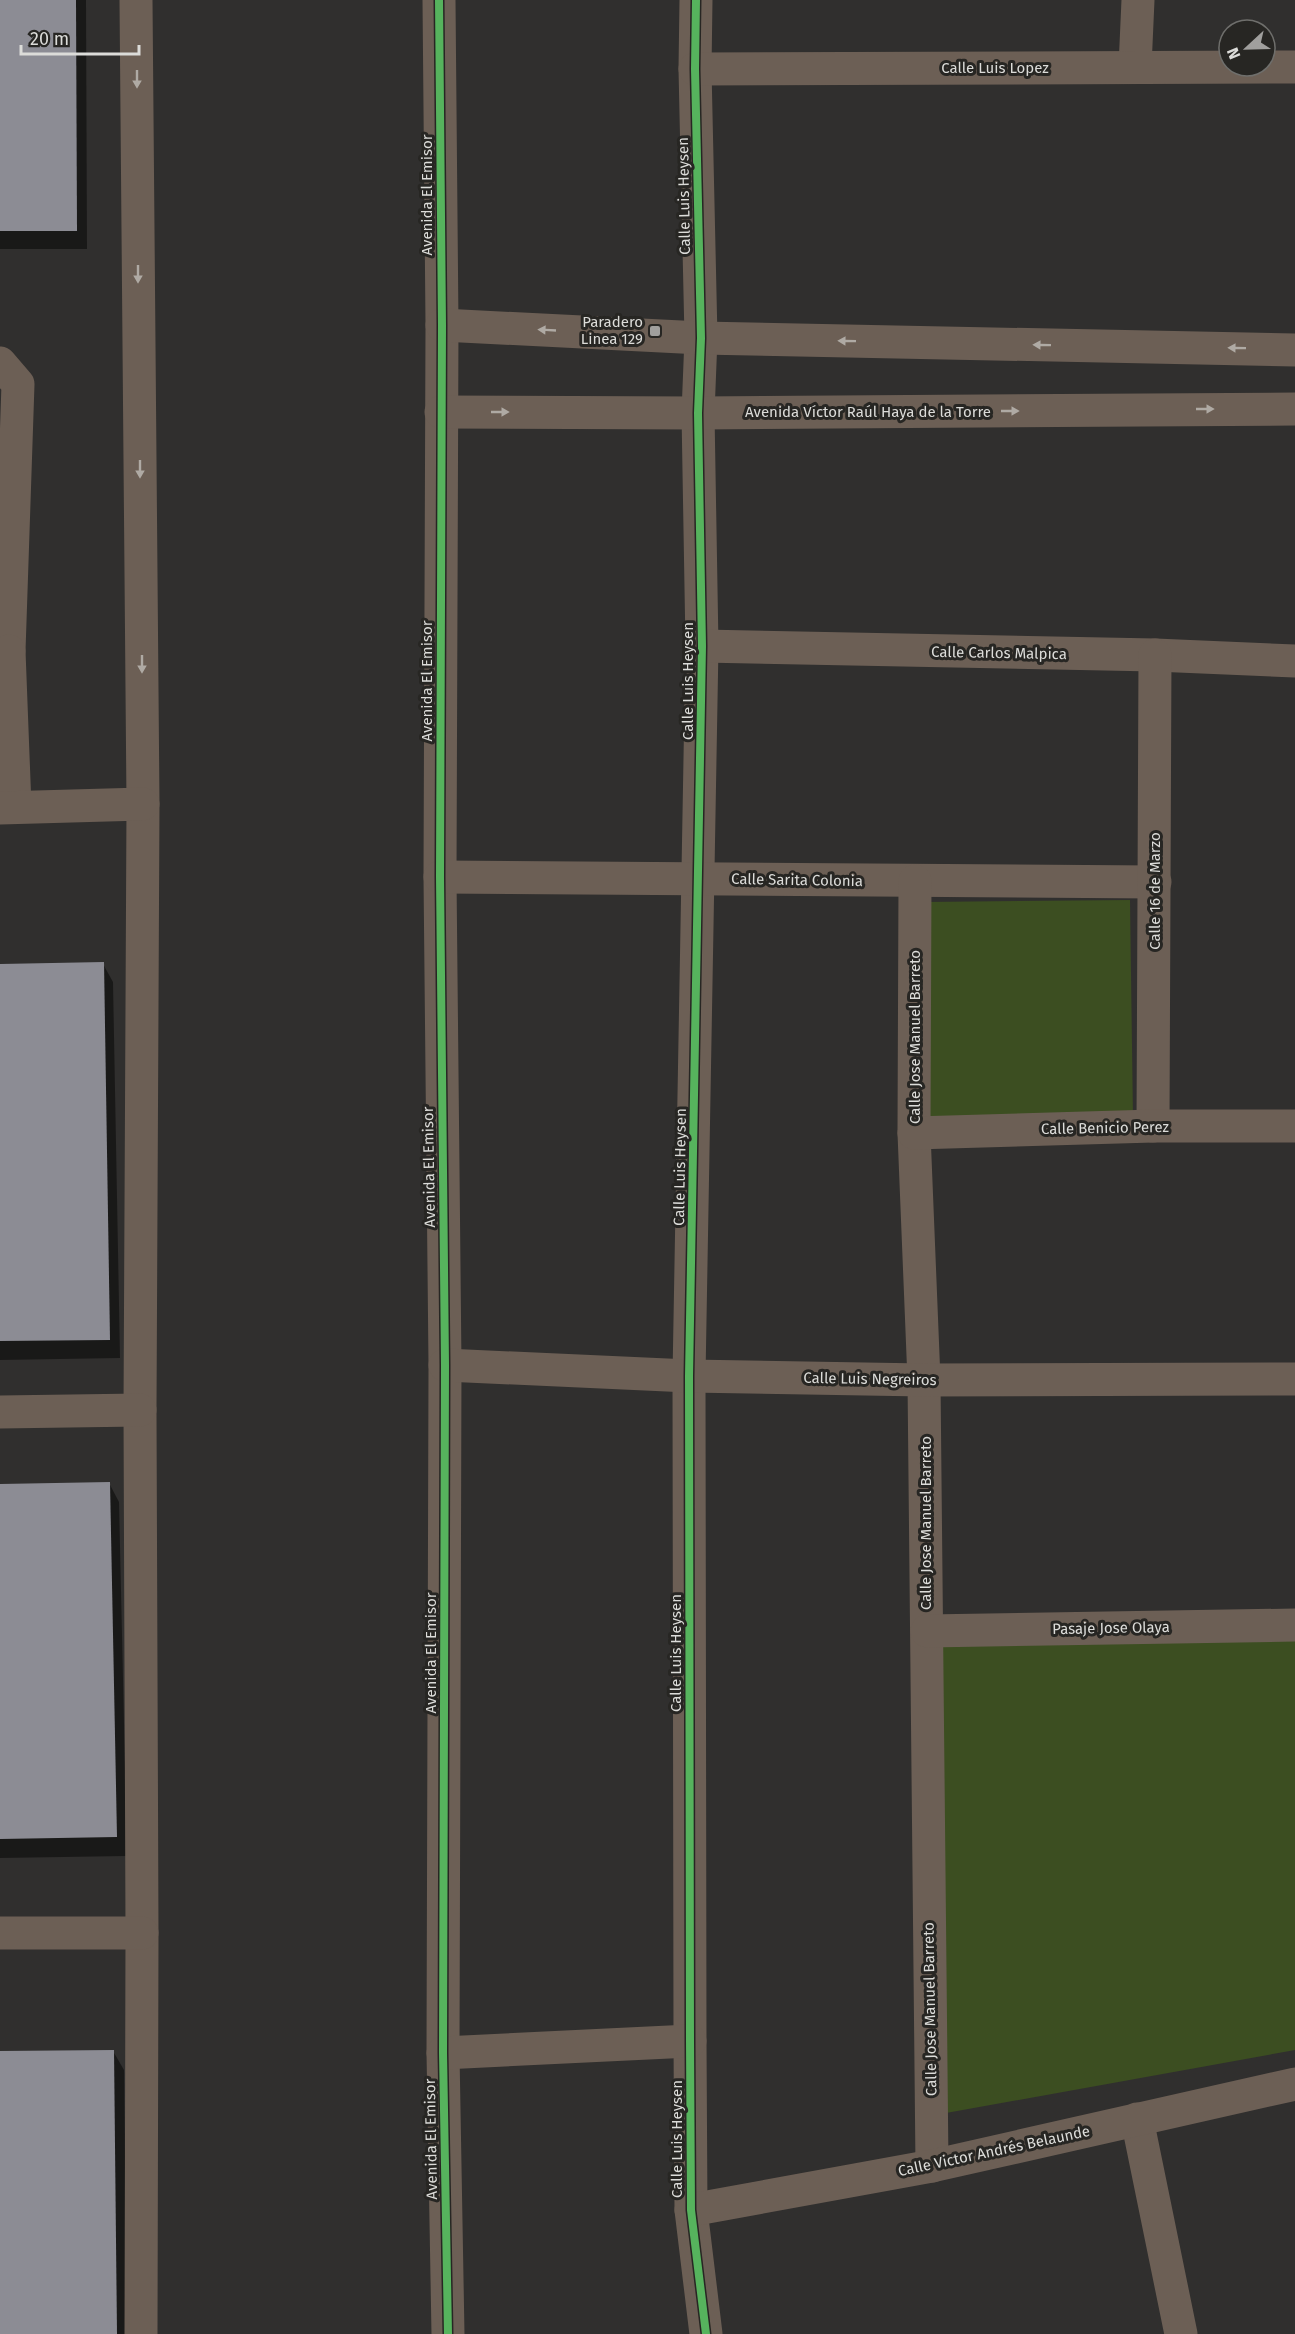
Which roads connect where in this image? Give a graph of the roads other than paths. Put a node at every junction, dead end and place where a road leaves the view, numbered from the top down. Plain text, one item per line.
1 (136, 0) edge
2 (439, 0) edge
3 (696, 0) edge
4 (1138, 0) edge
5 (1135, 67) junction
6 (1295, 67) edge
7 (695, 69) junction
8 (442, 325) junction
9 (701, 338) junction
10 (1295, 350) edge
11 (0, 363) edge
12 (1295, 409) edge
13 (441, 412) junction
14 (698, 413) junction
15 (702, 646) junction
16 (5, 651) edge
17 (1155, 655) junction
18 (1295, 661) edge
19 (143, 804) junction
20 (7, 807) edge
21 (440, 878) junction
22 (699, 879) junction
23 (915, 881) junction
24 (1155, 882) junction
25 (1153, 1126) junction
26 (1295, 1126) edge
27 (914, 1133) junction
28 (445, 1365) junction
29 (689, 1376) junction
30 (1295, 1379) edge
31 (924, 1380) junction
32 (140, 1410) junction
33 (0, 1412) edge
34 (1295, 1625) edge
35 (927, 1631) junction
36 (0, 1933) edge
37 (142, 1933) junction
38 (690, 2042) junction
39 (443, 2053) junction
40 (1295, 2084) edge
41 (1137, 2119) junction
42 (932, 2166) junction
43 (691, 2210) junction
44 (141, 2334) edge
45 (448, 2334) edge
46 (706, 2334) edge
47 (1181, 2334) edge

1 -> 19 street
2 - 8 street, Avenida El Emisor
3 - 7 street, Calle Luis Heysen
4 - 5 street
5 - 6 street, Calle Luis Lopez
5 - 7 street, Calle Luis Lopez
7 - 9 street, Calle Luis Heysen
9 -> 8 street
8 - 13 street, Avenida El Emisor
10 -> 9 street
9 - 14 street, Calle Luis Heysen
11 - 16 street
14 -> 12 street, Avenida Víctor Raúl Haya de la Torre
13 -> 14 street, Avenida Víctor Raúl Haya de la Torre
13 - 21 street, Avenida El Emisor
14 - 15 street, Calle Luis Heysen
15 - 17 street, Calle Carlos Malpica
15 - 22 street, Calle Luis Heysen
16 - 20 street
17 - 18 street, Calle Carlos Malpica
17 - 24 street, Calle 16 de Marzo
19 - 20 street
19 - 32 street
21 - 22 street, Calle Sarita Colonia
21 - 28 street, Avenida El Emisor
22 - 23 street, Calle Sarita Colonia
22 - 29 street, Calle Luis Heysen
23 - 24 street, Calle Sarita Colonia
23 - 27 street, Calle Jose Manuel Barreto
24 - 25 street, Calle 16 de Marzo
25 - 26 street, Calle Benicio Perez
25 - 27 street, Calle Benicio Perez
27 - 31 street, Calle Jose Manuel Barreto
28 - 29 street, Calle Luis Negreiros
28 - 39 street, Avenida El Emisor
29 - 31 street, Calle Luis Negreiros
29 - 38 street, Calle Luis Heysen
30 - 31 street, Calle Luis Negreiros
31 - 35 street, Calle Jose Manuel Barreto
32 - 33 street
32 - 37 street
34 - 35 street, Pasaje Jose Olaya
35 - 42 street, Calle Jose Manuel Barreto
36 - 37 street
37 - 44 street
38 - 39 street
38 - 43 street, Calle Luis Heysen
39 - 45 street, Avenida El Emisor
40 - 41 street, Calle Victor Andrés Belaunde
41 - 42 street, Calle Victor Andrés Belaunde
41 - 47 street
42 - 43 street, Calle Victor Andrés Belaunde
43 - 46 street, Calle Luis Heysen

